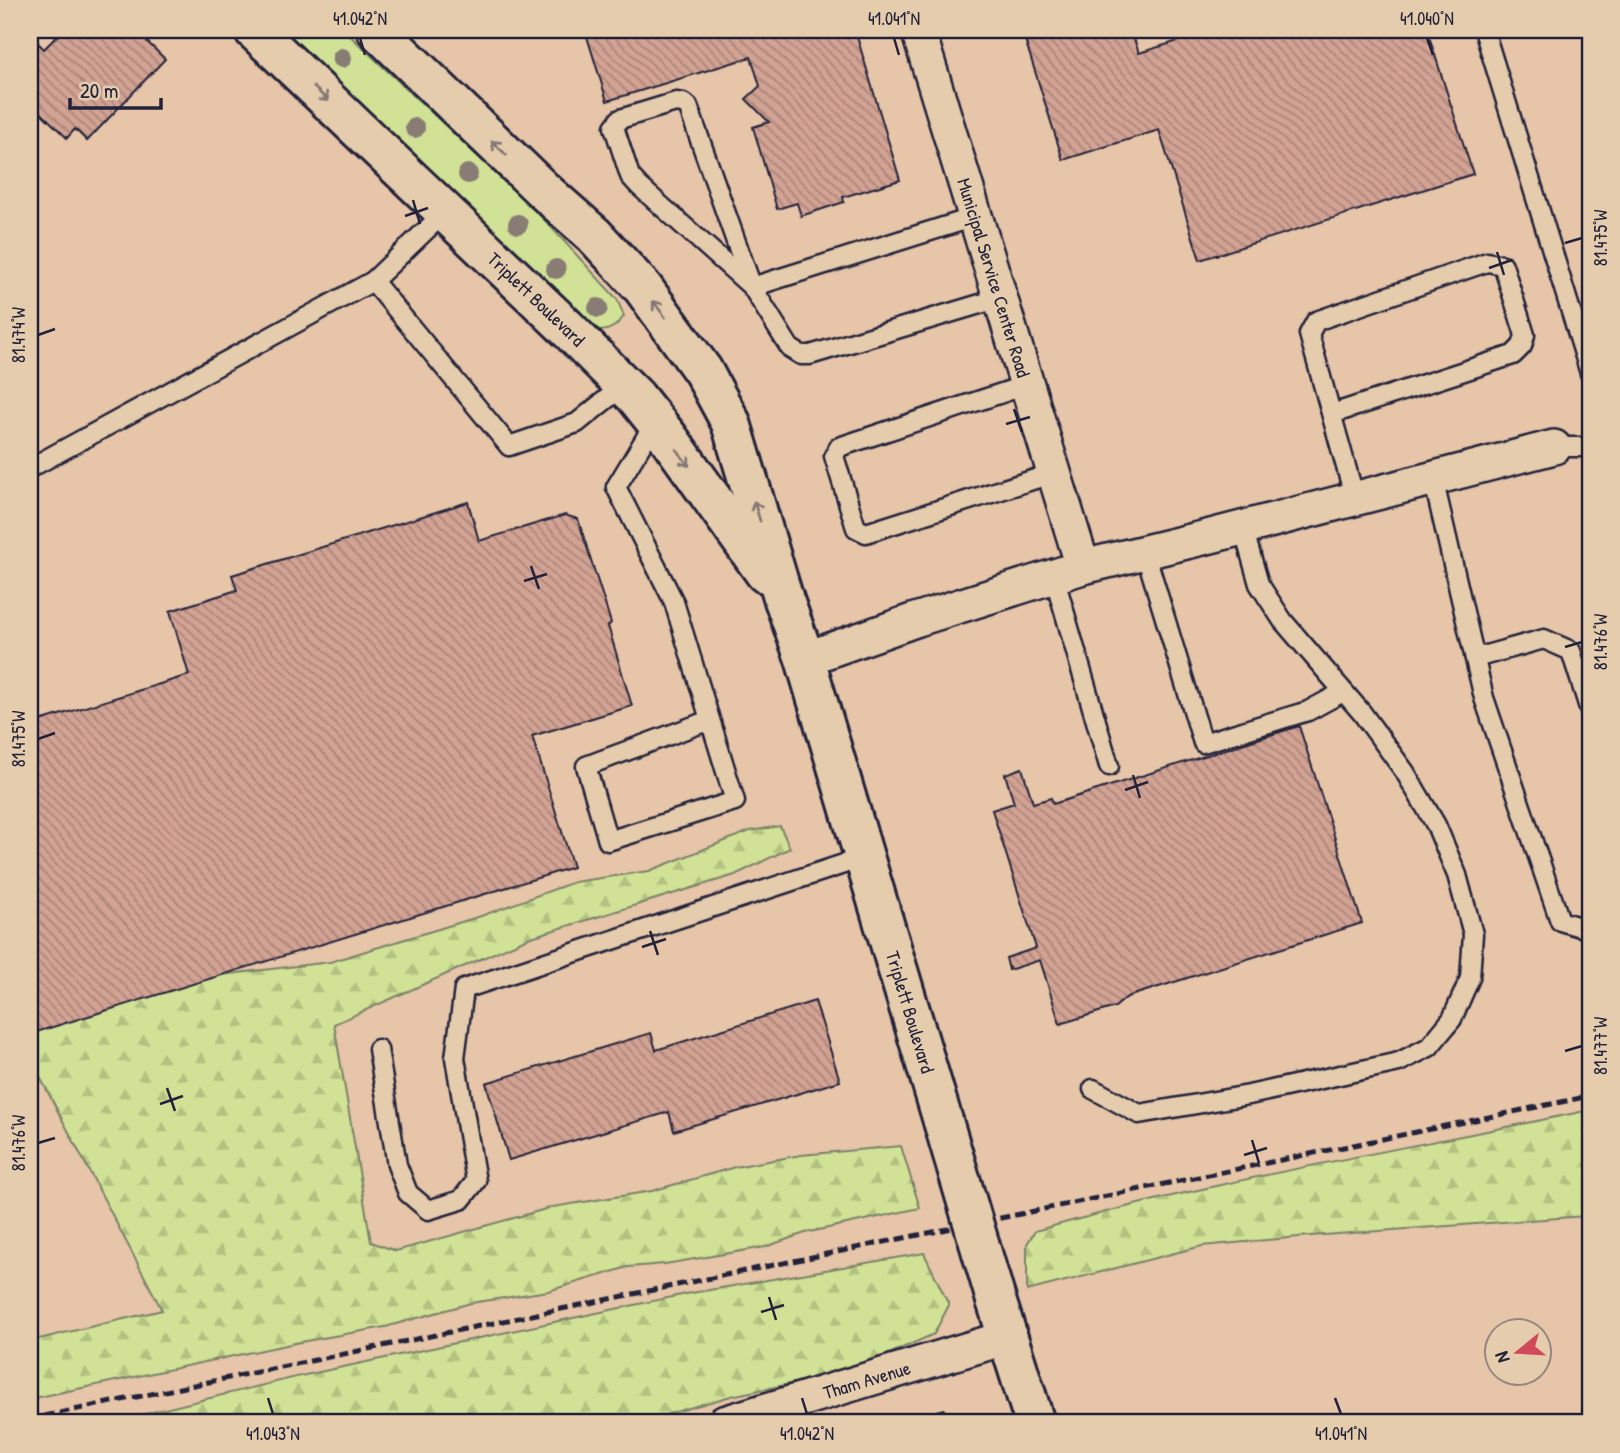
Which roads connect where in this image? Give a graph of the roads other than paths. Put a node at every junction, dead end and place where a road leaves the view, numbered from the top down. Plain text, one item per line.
1 (254, 30) edge
2 (377, 30) edge
3 (918, 30) edge
4 (1484, 30) edge
5 (445, 212) junction
6 (975, 217) junction
7 (373, 281) junction
8 (752, 287) junction
9 (1000, 298) junction
10 (1590, 373) edge
11 (624, 385) junction
12 (1027, 385) junction
13 (1332, 414) junction
14 (656, 421) junction
15 (1554, 447) joint
16 (1590, 447) edge
17 (30, 468) edge
18 (1054, 474) junction
19 (1433, 478) junction
20 (1355, 499) junction
21 (1243, 528) junction
22 (1145, 552) junction
23 (1069, 571) junction
24 (784, 600) junction
25 (1475, 658) junction
26 (805, 659) junction
27 (1343, 692) junction
28 (1590, 710) edge
29 (710, 720) junction
30 (1109, 766) dead end
31 (865, 857) junction
32 (1590, 924) edge
33 (378, 1049) dead end
34 (1093, 1089) dead end
35 (1008, 1337) junction
36 (724, 1423) edge
37 (1035, 1423) edge

1 -> 5 main road, Triplett Boulevard
24 -> 2 main road, Triplett Boulevard
3 - 6 street, Municipal Service Center Road
4 - 10 lane
5 - 7 lane
5 - 11 main road, Triplett Boulevard
6 - 8 lane
6 - 9 street, Municipal Service Center Road
7 - 11 lane
7 - 17 lane
8 - 8 lane
8 - 9 lane
9 - 12 street, Municipal Service Center Road
11 - 14 main road, Triplett Boulevard
12 - 18 street, Municipal Service Center Road
12 - 18 lane
13 - 13 lane
13 - 20 lane
14 -> 24 main road, Triplett Boulevard
14 - 29 lane
15 - 16 lane
15 - 19 street
18 - 23 street, Municipal Service Center Road
19 - 20 street
19 - 25 lane
20 - 21 street
21 - 22 street
21 - 27 lane
22 - 23 street
22 - 27 lane
23 - 26 street
23 - 30 lane
24 - 26 main road, Triplett Boulevard
25 - 28 lane
25 - 32 lane
26 - 31 main road, Triplett Boulevard
27 - 34 lane
29 - 29 lane
31 - 33 lane
31 - 35 main road, Triplett Boulevard, bridge
35 - 36 street, Tham Avenue
35 - 37 main road, Triplett Boulevard

